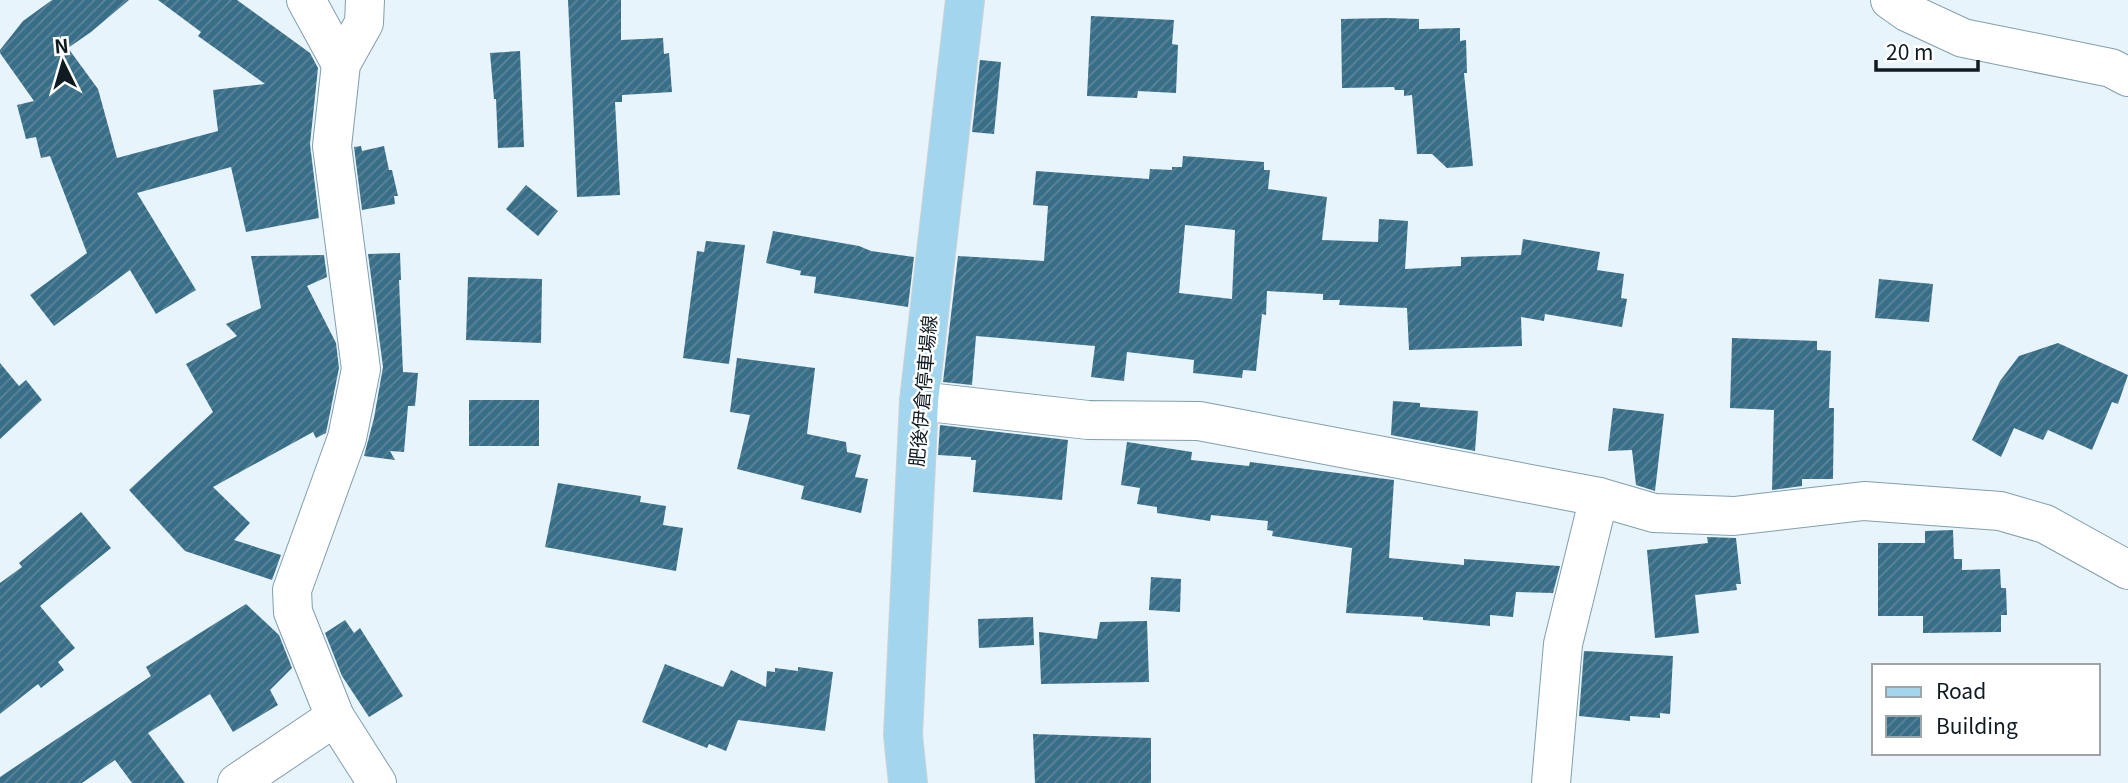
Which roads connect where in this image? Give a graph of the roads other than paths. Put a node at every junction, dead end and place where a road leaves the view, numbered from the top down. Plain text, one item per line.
1 (306, 0) edge
2 (365, 0) edge
3 (965, 0) edge
4 (1890, 0) edge
5 (341, 64) junction
6 (2128, 77) edge
7 (919, 401) junction
8 (1599, 497) junction
9 (2128, 570) edge
10 (335, 717) junction
11 (237, 783) edge
12 (377, 783) edge
13 (908, 783) edge
14 (1551, 783) edge

1 - 5 street
2 - 5 street
3 - 7 main road, 肥後伊倉停車場線
4 - 6 street
5 - 10 street
7 - 8 street
7 - 13 main road, 肥後伊倉停車場線
8 - 9 street
8 - 14 street
10 - 11 street
10 - 12 street

